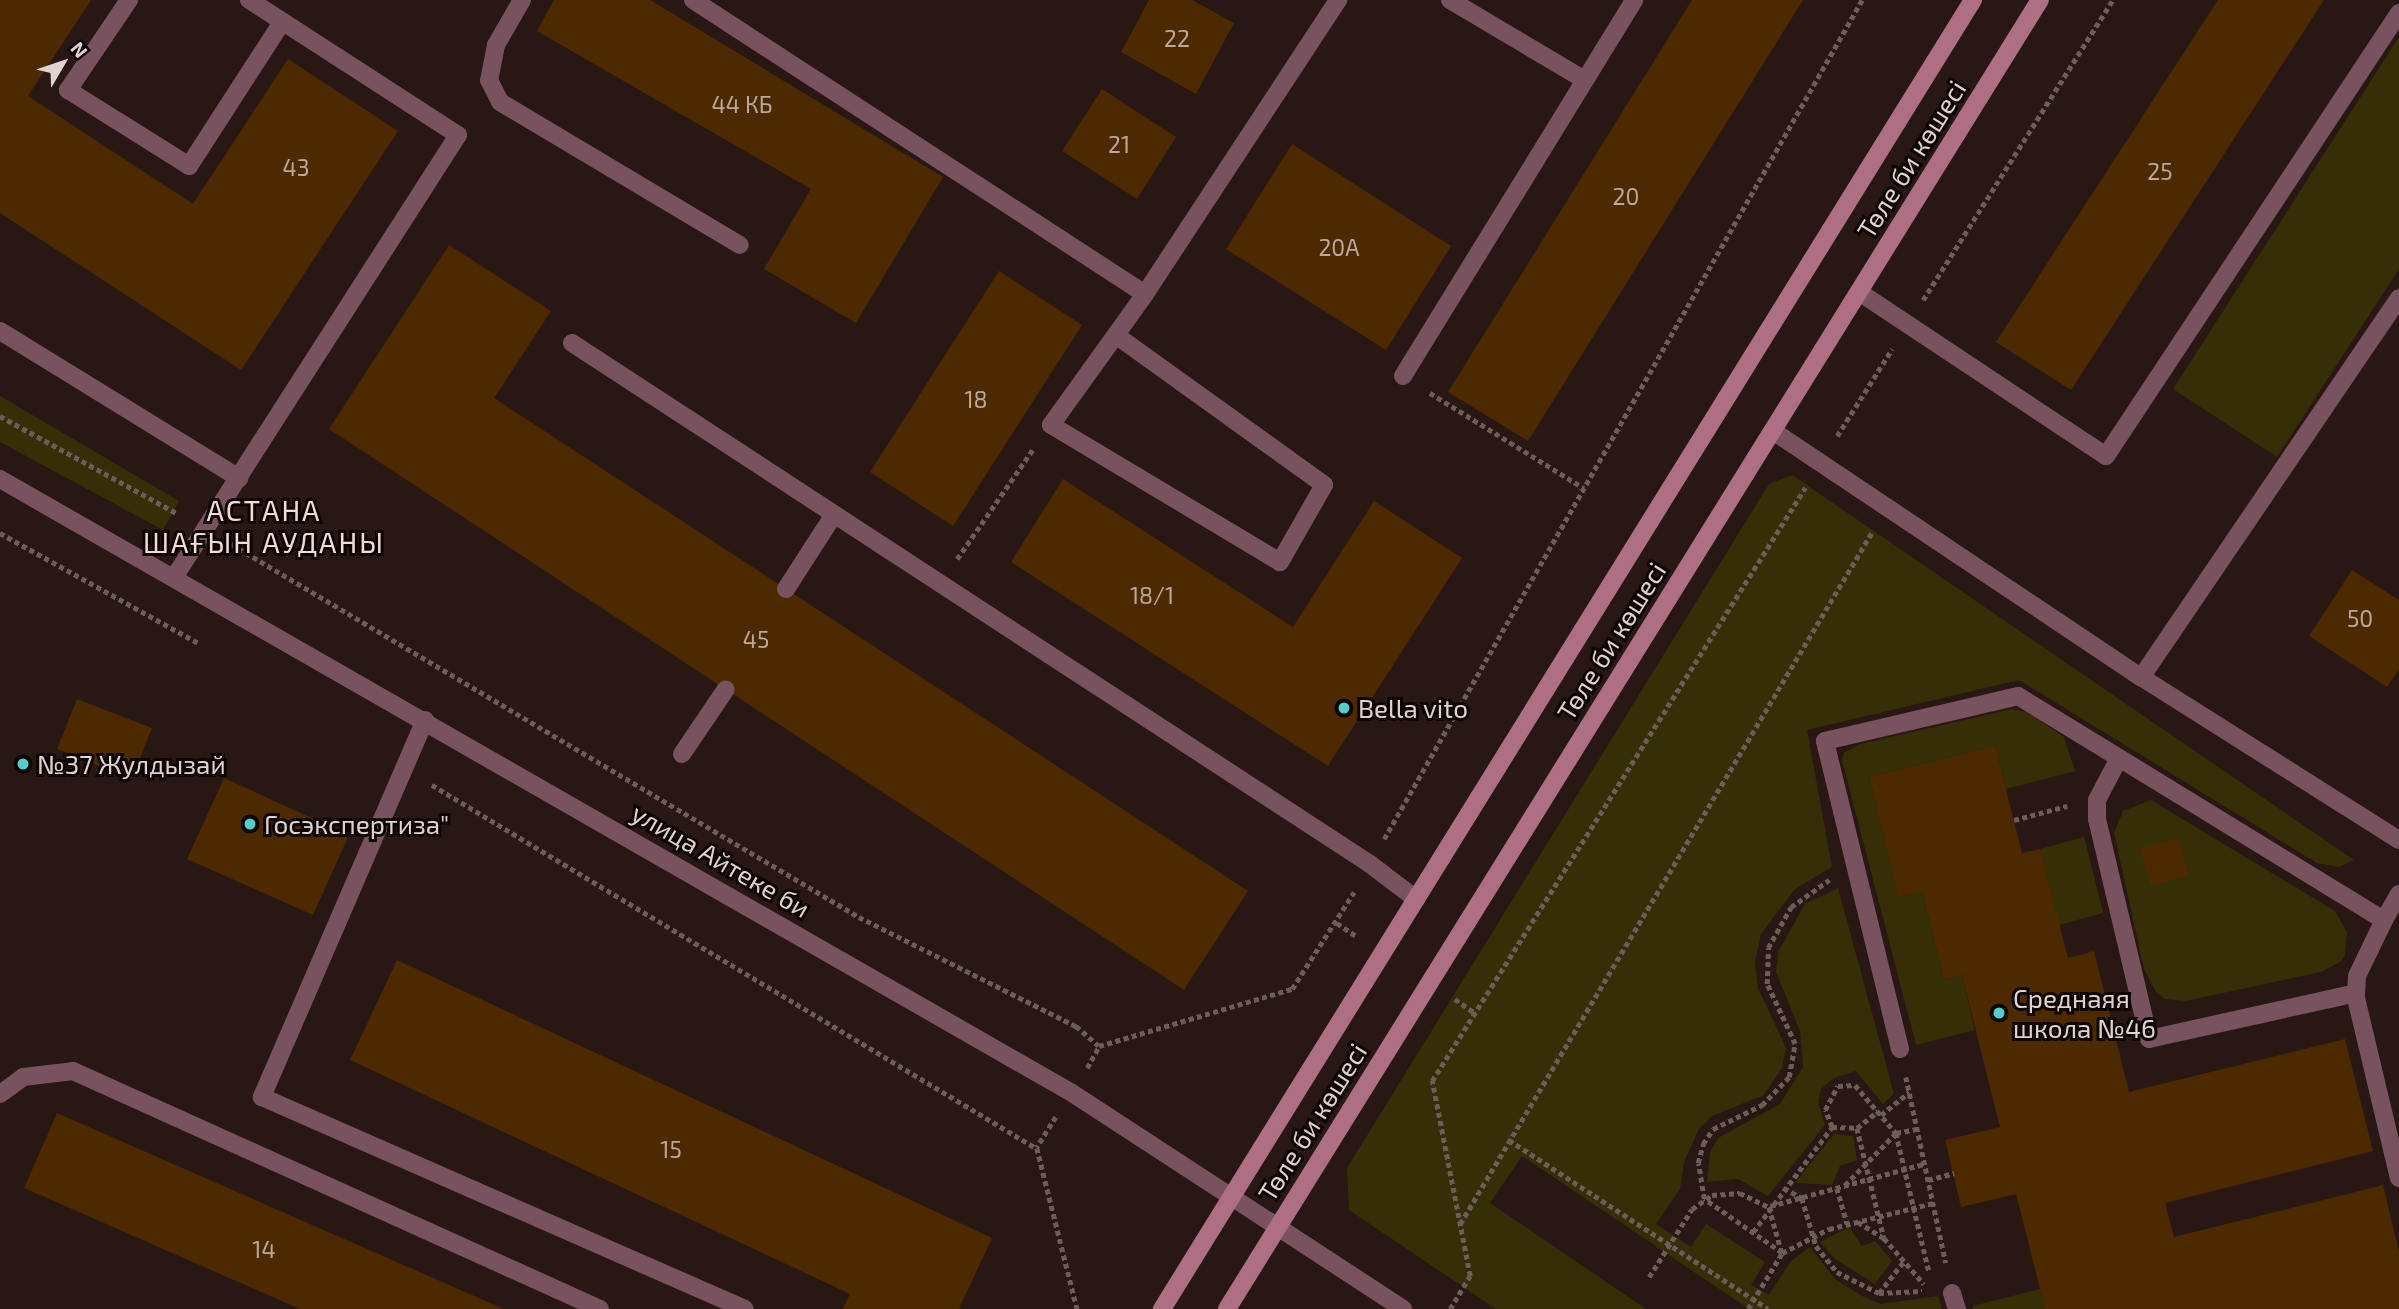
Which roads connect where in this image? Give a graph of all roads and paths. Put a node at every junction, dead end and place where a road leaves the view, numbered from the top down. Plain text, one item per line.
1 (130, 0) edge
2 (249, 0) edge
3 (522, 0) edge
4 (693, 0) edge
5 (1338, 0) edge
6 (1450, 0) edge
7 (1634, 0) edge
8 (1862, 0) edge
9 (1973, 0) edge
10 (2040, 0) edge
11 (2113, 0) edge
12 (2399, 13) edge
13 (282, 22) junction
14 (1583, 79) junction
15 (740, 245) dead end
16 (1859, 292) junction
17 (1145, 294) junction
18 (2399, 298) edge
19 (1908, 324) junction
20 (0, 331) edge
21 (1117, 336) junction
22 (572, 343) dead end
23 (1404, 376) joint
24 (0, 416) edge
25 (1051, 425) junction
26 (1773, 431) junction
27 (1821, 463) junction
28 (239, 478) junction
29 (0, 479) edge
30 (1584, 488) junction
31 (1887, 507) junction
32 (833, 516) junction
33 (205, 529) junction
34 (0, 533) edge
35 (175, 576) junction
36 (939, 585) junction
37 (786, 589) dead end
38 (200, 644) dead end
39 (2141, 677) junction
40 (726, 689) dead end
41 (425, 720) junction
42 (682, 754) dead end
43 (2119, 758) junction
44 (404, 768) junction
45 (2098, 798) junction
46 (2014, 820) dead end
47 (2399, 840) edge
48 (1370, 864) junction
49 (1857, 873) junction
50 (2399, 894) edge
51 (1416, 899) junction
52 (2384, 920) junction
53 (2356, 993) junction
54 (1099, 1046) junction
55 (1900, 1049) joint
56 (1909, 1092) junction
57 (1072, 1093) junction
58 (0, 1094) edge
59 (1880, 1113) junction
60 (1832, 1127) junction
61 (1857, 1128) junction
62 (1917, 1129) junction
63 (1896, 1133) junction
64 (1509, 1140) junction
65 (1037, 1148) junction
66 (1924, 1164) junction
67 (1864, 1165) junction
68 (1904, 1170) junction
69 (1954, 1173) dead end
70 (2399, 1178) edge
71 (1868, 1180) junction
72 (1928, 1180) junction
73 (1844, 1186) junction
74 (1784, 1188) junction
75 (1837, 1188) junction
76 (1232, 1198) junction
77 (1802, 1198) junction
78 (1703, 1199) junction
79 (1933, 1203) junction
80 (1769, 1206) junction
81 (1914, 1208) junction
82 (1878, 1217) junction
83 (1858, 1222) junction
84 (1460, 1223) junction
85 (1847, 1224) junction
86 (1278, 1227) junction
87 (1753, 1232) junction
88 (1813, 1237) junction
89 (1884, 1238) junction
90 (1669, 1244) junction
91 (1783, 1253) junction
92 (1904, 1261) junction
93 (1649, 1277) dead end
94 (1928, 1289) junction
95 (1879, 1293) junction
96 (1753, 1299) junction
97 (1954, 1301) edge
98 (600, 1309) edge
99 (745, 1309) edge
100 (1077, 1309) edge
101 (1162, 1309) edge
102 (1227, 1309) edge
103 (1403, 1309) edge
104 (1450, 1309) edge
105 (1748, 1309) edge
106 (1768, 1309) edge

1 - 13 street
2 - 13 street
3 - 15 street
4 - 17 street
5 - 17 street
6 - 14 street
7 - 14 street
8 - 30 path
9 - 51 main road, Төле би көшесі
10 - 16 main road, Төле би көшесі
11 - 19 path
12 - 19 street
13 - 28 street
14 - 23 street
16 - 19 street
16 - 26 main road, Төле би көшесі
17 - 21 street
18 - 39 street
19 - 27 path
20 - 28 street
21 - 25 street
21 - 25 street
22 - 32 street
23 - 30 path
24 - 33 path
25 - 36 path
26 - 27 street
26 - 86 main road, Төле би көшесі
27 - 31 street
27 - 84 path
28 - 33 street
29 - 35 street, улица Айтеке би
30 - 48 path
31 - 39 street
31 - 64 path
32 - 36 street
32 - 37 street
33 - 35 street
33 - 54 path
34 - 38 path
35 - 41 street, улица Айтеке би
36 - 48 street
39 - 47 street
40 - 42 street
41 - 44 street
41 - 57 street, улица Айтеке би
43 - 45 street
43 - 49 street
43 - 52 street
44 - 65 path
44 - 99 street
45 - 46 path
45 - 53 street
48 - 51 street
48 - 54 path
49 - 55 street
49 - 78 path
50 - 52 street
51 - 76 main road, Төле би көшесі
52 - 53 street
53 - 70 street
54 - 57 path
55 - 56 path
56 - 59 path
56 - 62 path
57 - 65 path
57 - 76 street, улица Айтеке би
58 - 98 street
59 - 60 path
59 - 61 path
59 - 63 path
60 - 61 path
60 - 74 path
61 - 67 path
62 - 63 path
62 - 66 path
63 - 67 path
63 - 68 path
64 - 84 path
64 - 90 path
65 - 100 path
66 - 68 path
66 - 72 path
67 - 71 path
67 - 73 path
68 - 71 path
68 - 81 path
69 - 72 path
71 - 73 path
71 - 82 path
72 - 79 path
73 - 75 path
74 - 77 path
74 - 80 path
75 - 77 path
75 - 85 path
76 - 86 street, улица Айтеке би
76 - 101 main road, Төле би көшесі
77 - 80 path
77 - 88 path
78 - 80 path
78 - 87 path
78 - 90 path
79 - 81 path
79 - 97 path
80 - 87 path
80 - 91 path
81 - 82 path
81 - 94 path
82 - 83 path
82 - 89 path
83 - 85 path
83 - 89 path
84 - 104 path
85 - 88 path
86 - 102 main road, Төле би көшесі
86 - 103 street, улица Айтеке би
87 - 91 path
88 - 91 path
88 - 95 path
89 - 92 path
90 - 93 path
90 - 96 path
91 - 96 path
92 - 94 path
92 - 95 path
94 - 95 path
96 - 105 path
96 - 106 path

